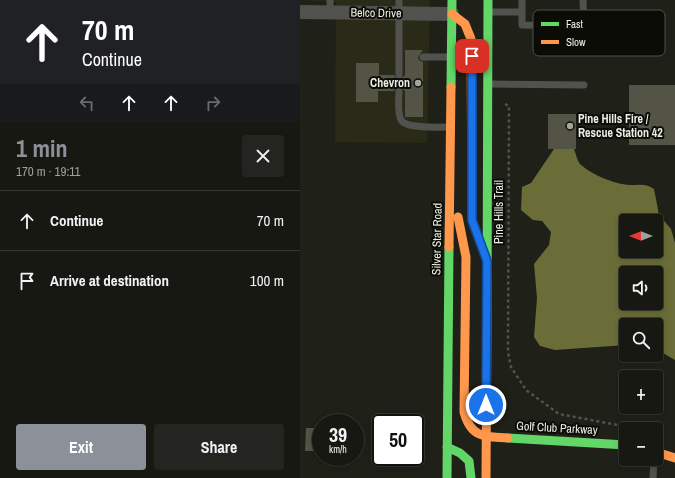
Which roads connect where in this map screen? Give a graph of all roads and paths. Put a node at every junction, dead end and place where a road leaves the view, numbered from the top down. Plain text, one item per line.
1 (522, 0) edge
2 (583, 0) edge
3 (483, 1) edge
4 (330, 6) edge
5 (399, 7) edge
6 (452, 7) edge
7 (583, 10) edge
8 (300, 12) edge
9 (488, 12) junction
10 (522, 12) junction
11 (533, 25) edge
12 (423, 57) dead end
13 (451, 57) junction
14 (399, 75) dead end
15 (488, 84) junction
16 (584, 85) dead end
17 (461, 87) junction
18 (399, 91) dead end
19 (502, 103) dead end
20 (450, 127) junction
21 (450, 183) junction
22 (487, 261) junction
23 (619, 425) edge
24 (486, 437) junction
25 (619, 445) edge
26 (447, 447) junction
27 (663, 454) edge
28 (675, 458) edge
29 (654, 466) edge
30 (447, 478) edge
31 (471, 478) edge
32 (486, 478) edge
33 (653, 478) edge

1 - 10 lane
2 - 7 lane
3 - 9 main road
4 - 5 street, Belco Drive
4 - 8 street, Belco Drive
5 - 6 street, Belco Drive
5 - 14 lane
6 - 13 main road, Silver Star Road
6 - 17 main road
9 - 10 lane
9 - 15 main road
10 - 11 lane
12 - 13 lane
13 - 17 main road, Silver Star Road
15 - 16 lane
15 - 17 lane
15 - 22 main road
17 - 20 main road, Silver Star Road
17 - 22 main road
18 - 20 lane
19 - 23 path, Pine Hills Trail
20 - 21 main road, Silver Star Road
21 - 24 main road
21 - 26 main road, Silver Star Road
22 - 24 main road
24 - 25 main road, Golf Club Parkway
24 - 32 main road
26 - 30 main road, Silver Star Road
26 - 31 main road
27 - 28 main road
29 - 33 lane

